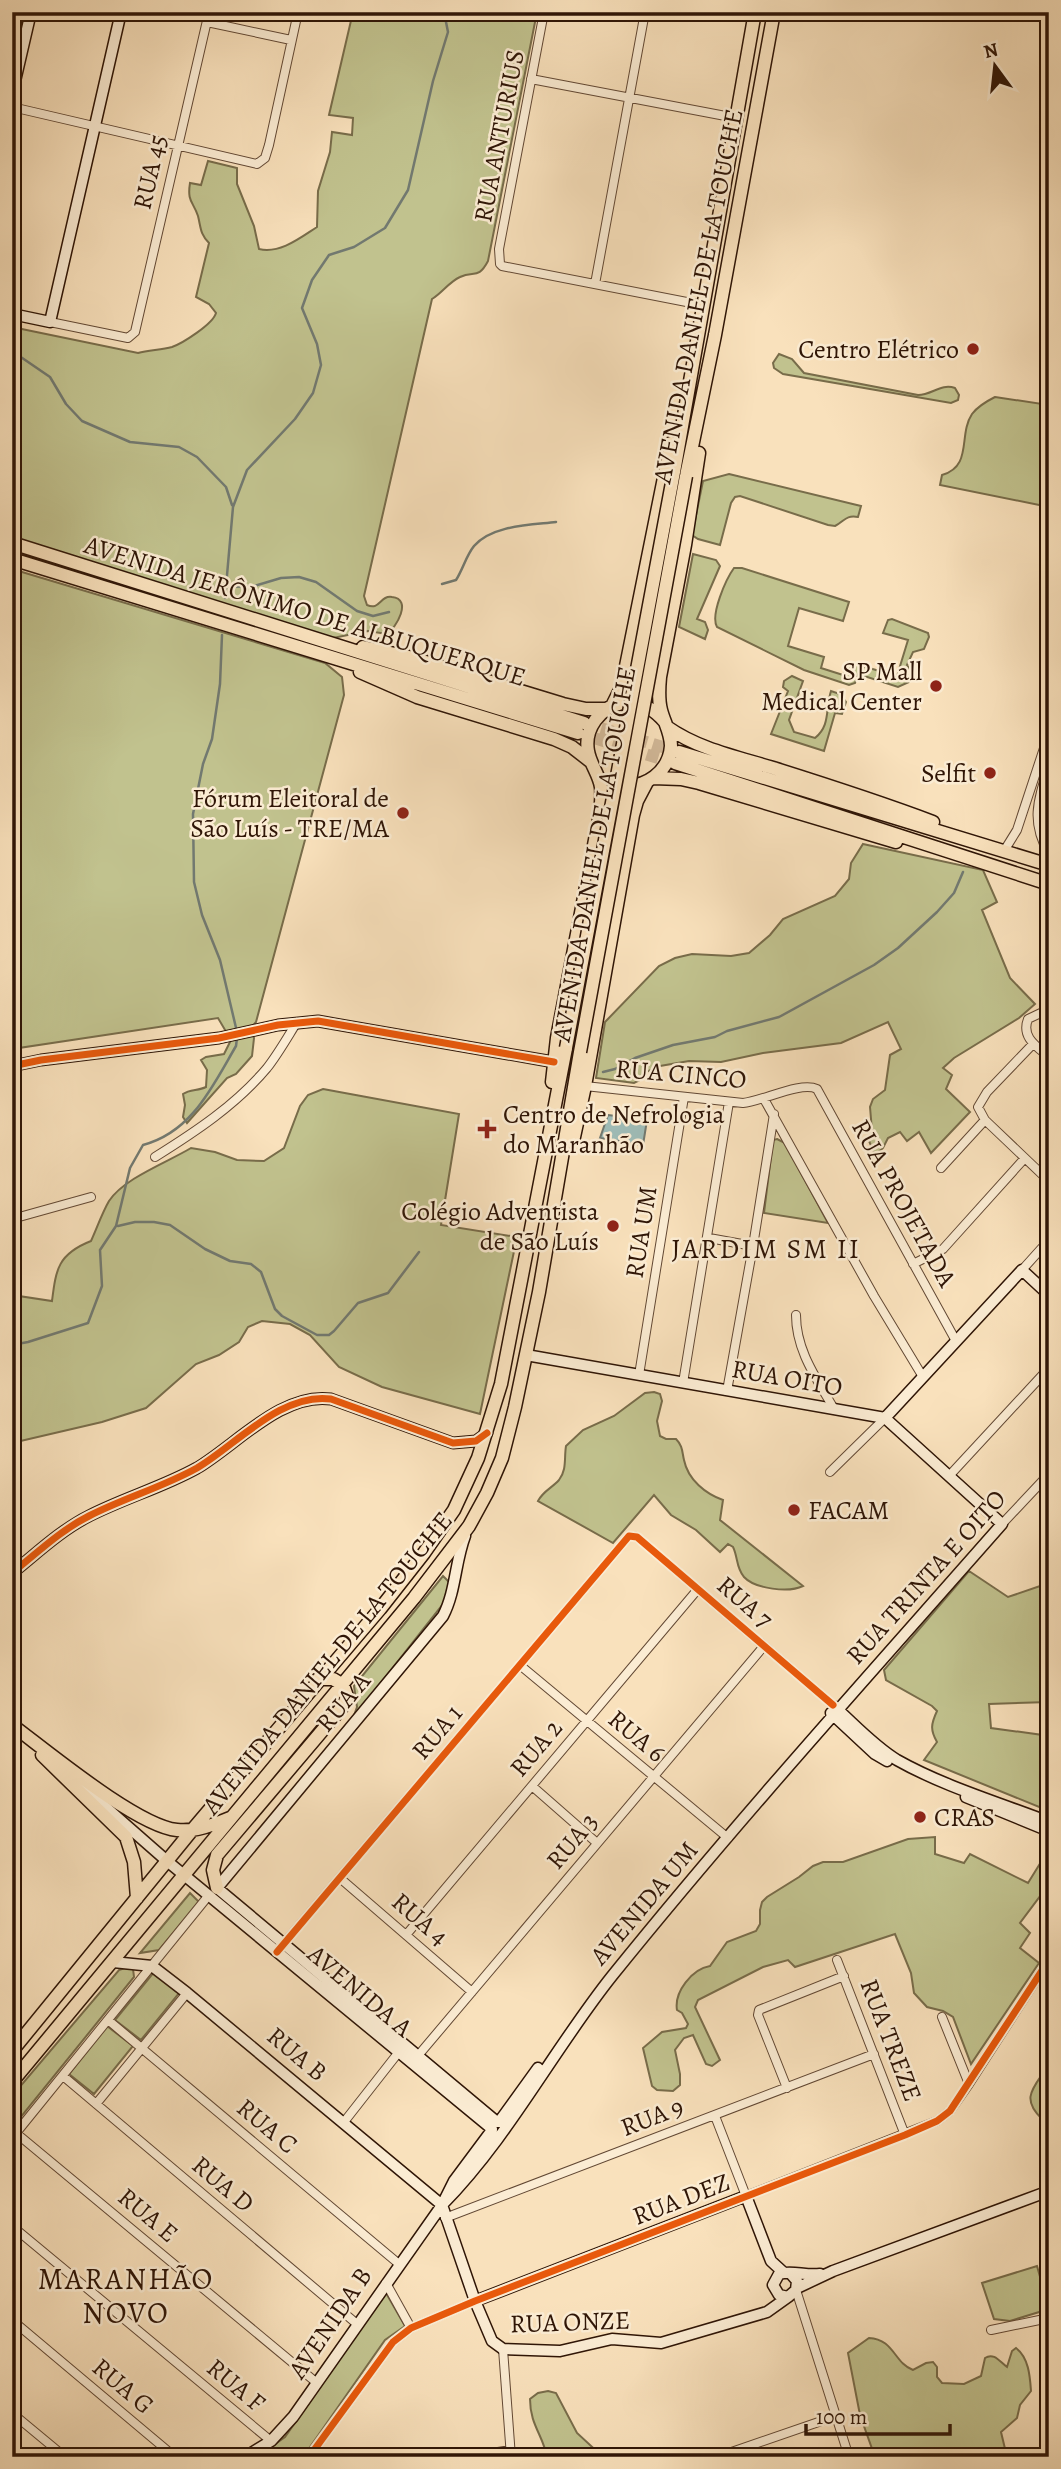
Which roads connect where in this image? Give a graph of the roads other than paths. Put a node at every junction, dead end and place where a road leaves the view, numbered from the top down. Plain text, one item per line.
1 (31, 12) edge
2 (121, 12) edge
3 (298, 12) edge
4 (544, 12) edge
5 (645, 12) edge
6 (755, 12) edge
7 (774, 12) edge
8 (208, 17) edge
9 (291, 40) junction
10 (531, 79) junction
11 (12, 94) edge
12 (630, 98) junction
13 (12, 107) edge
14 (736, 118) junction
15 (95, 126) junction
16 (177, 145) junction
17 (595, 284) junction
18 (702, 305) junction
19 (12, 314) edge
20 (50, 322) junction
21 (689, 378) junction
22 (704, 393) junction
23 (680, 474) junction
24 (12, 543) edge
25 (12, 559) edge
26 (321, 647) junction
27 (609, 708) junction
28 (666, 724) junction
29 (581, 728) tunnel mouth
30 (1049, 733) edge
31 (593, 766) junction
32 (1049, 766) edge
33 (650, 780) junction
34 (1004, 851) junction
35 (1049, 854) edge
36 (965, 858) junction
37 (1049, 865) edge
38 (1049, 884) edge
39 (1049, 1009) edge
40 (297, 1022) junction
41 (1030, 1040) junction
42 (1049, 1057) edge
43 (554, 1062) junction
44 (12, 1066) edge
45 (585, 1086) junction
46 (813, 1087) joint
47 (684, 1097) junction
48 (764, 1099) junction
49 (729, 1102) junction
50 (774, 1114) junction
51 (985, 1121) junction
52 (155, 1157) dead end
53 (1024, 1159) junction
54 (543, 1162) junction
55 (941, 1168) dead end
56 (1049, 1181) edge
57 (90, 1197) dead end
58 (12, 1219) edge
59 (551, 1225) junction
60 (709, 1238) junction
61 (1049, 1240) edge
62 (753, 1247) junction
63 (913, 1265) junction
64 (1022, 1270) junction
65 (1049, 1295) edge
66 (796, 1315) dead end
67 (956, 1342) junction
68 (526, 1355) junction
69 (1049, 1368) edge
70 (639, 1375) junction
71 (923, 1377) junction
72 (683, 1383) junction
73 (727, 1391) junction
74 (834, 1409) junction
75 (885, 1418) junction
76 (487, 1433) junction
77 (830, 1472) dead end
78 (1049, 1475) edge
79 (949, 1476) junction
80 (1002, 1524) junction
81 (468, 1526) junction
82 (627, 1537) joint
83 (12, 1573) edge
84 (698, 1589) junction
85 (764, 1646) junction
86 (521, 1666) junction
87 (318, 1679) junction
88 (343, 1685) junction
89 (834, 1710) junction
90 (587, 1721) junction
91 (12, 1725) edge
92 (653, 1777) junction
93 (532, 1786) junction
94 (234, 1816) junction
95 (1049, 1822) edge
96 (193, 1829) junction
97 (1049, 1830) edge
98 (725, 1836) junction
99 (597, 1843) junction
100 (221, 1850) junction
101 (167, 1861) junction
102 (185, 1875) junction
103 (341, 1879) junction
104 (213, 1892) junction
105 (137, 1898) junction
106 (406, 1935) junction
107 (281, 1948) junction
108 (837, 1960) dead end
109 (1049, 1960) edge
110 (113, 1962) junction
111 (152, 1966) junction
112 (844, 1976) junction
113 (472, 1992) junction
114 (187, 1993) junction
115 (942, 2017) dead end
116 (108, 2020) junction
117 (142, 2048) junction
118 (402, 2049) junction
119 (12, 2051) edge
120 (874, 2054) junction
121 (415, 2059) junction
122 (63, 2076) junction
123 (12, 2082) edge
124 (970, 2084) junction
125 (787, 2088) junction
126 (96, 2104) junction
127 (715, 2116) junction
128 (344, 2122) junction
129 (497, 2128) junction
130 (905, 2135) junction
131 (14, 2136) edge
132 (1049, 2192) edge
133 (746, 2196) junction
134 (442, 2204) junction
135 (445, 2218) junction
136 (12, 2226) edge
137 (399, 2264) junction
138 (833, 2271) junction
139 (787, 2272) junction
140 (386, 2283) junction
141 (793, 2293) junction
142 (475, 2301) junction
143 (1049, 2318) edge
144 (12, 2320) edge
145 (357, 2323) junction
146 (411, 2328) junction
147 (991, 2330) dead end
148 (503, 2349) junction
149 (317, 2383) junction
150 (12, 2413) edge
151 (836, 2416) junction
152 (271, 2441) junction
153 (511, 2453) edge
154 (65, 2457) edge
155 (176, 2457) edge
156 (245, 2457) edge
157 (309, 2457) edge
158 (466, 2457) edge
159 (716, 2457) edge
160 (849, 2457) edge

1 - 11 street
2 - 15 street
3 - 9 street
4 - 10 street, RUA ANTURIUS
5 - 12 street
6 - 14 main road, AVENIDA DANIEL DE LA TOUCHE
7 - 22 main road, AVENIDA DANIEL DE LA TOUCHE
8 - 9 street
8 - 16 street, RUA 45
9 - 16 street
10 - 12 street
10 - 17 street, RUA ANTURIUS
12 - 14 street
12 - 17 street
13 - 15 street
14 - 18 main road, AVENIDA DANIEL DE LA TOUCHE
15 - 16 street
15 - 20 street
16 - 20 street, RUA 45
17 - 18 street
18 - 21 main road, AVENIDA DANIEL DE LA TOUCHE
19 - 20 street
21 - 23 main road, AVENIDA DANIEL DE LA TOUCHE
21 - 27 main road
22 - 23 main road, AVENIDA DANIEL DE LA TOUCHE
22 - 28 main road
23 - 54 main road, AVENIDA DANIEL DE LA TOUCHE, bridge
23 - 59 main road, AVENIDA DANIEL DE LA TOUCHE, bridge
24 - 26 main road, AVENIDA JERÔNIMO DE ALBUQUERQUE
25 - 26 main road, AVENIDA JERÔNIMO DE ALBUQUERQUE
26 - 27 main road
26 - 29 main road, AVENIDA JERÔNIMO DE ALBUQUERQUE
26 - 31 main road
27 - 28 main road
27 - 31 main road
28 - 33 main road
28 - 34 main road
30 - 34 street
31 - 33 main road
31 - 43 main road
32 - 35 street
33 - 36 main road
33 - 45 main road
34 - 36 main road
34 - 37 main road
36 - 38 main road
39 - 41 street
40 - 43 street
40 - 44 street
40 - 52 street
41 - 42 street
41 - 51 street
43 - 54 main road
45 - 47 street, RUA CINCO
45 - 59 main road
46 - 48 street, RUA CINCO
46 - 63 street, RUA PROJETADA
47 - 49 street, RUA CINCO
47 - 70 street, RUA UM
48 - 49 street, RUA CINCO
48 - 50 street
49 - 60 street
50 - 62 street
50 - 71 street
51 - 53 street
51 - 55 street
53 - 56 street
53 - 63 street
54 - 76 main road, AVENIDA DANIEL DE LA TOUCHE
57 - 58 street
59 - 68 main road, AVENIDA DANIEL DE LA TOUCHE
60 - 62 street
60 - 72 street
61 - 64 street
62 - 73 street
63 - 67 street, RUA PROJETADA
64 - 65 street
64 - 67 street
66 - 74 street
67 - 71 street
68 - 70 street, RUA OITO
68 - 81 main road, AVENIDA DANIEL DE LA TOUCHE
69 - 79 street
70 - 72 street, RUA OITO
71 - 75 street
72 - 73 street, RUA OITO
73 - 74 street, RUA OITO
74 - 75 street, RUA OITO
75 - 77 street
75 - 79 street
76 - 83 street
76 - 87 main road, AVENIDA DANIEL DE LA TOUCHE
78 - 80 street, RUA TRINTA E OITO
79 - 80 street
80 - 89 street, RUA TRINTA E OITO
81 - 88 main road, AVENIDA DANIEL DE LA TOUCHE
81 - 104 street, RUA A
82 - 84 street, RUA 7
82 - 86 street, RUA 1
84 - 85 street, RUA 7
84 - 90 street, RUA 2
85 - 89 street, RUA 7
85 - 92 street, RUA 3
86 - 90 street, RUA 6
86 - 103 street, RUA 1
87 - 88 main road
87 - 96 main road, AVENIDA DANIEL DE LA TOUCHE
88 - 94 main road, AVENIDA DANIEL DE LA TOUCHE
88 - 100 main road
89 - 95 street
89 - 97 street
89 - 98 street, AVENIDA UM
90 - 92 street, RUA 6
90 - 93 street, RUA 2
91 - 96 main road
91 - 101 street, AVENIDA A
91 - 105 main road
92 - 98 street, RUA 6
92 - 99 street, RUA 3
93 - 99 street
93 - 106 street, RUA 2
94 - 96 main road
94 - 102 main road, AVENIDA DANIEL DE LA TOUCHE
96 - 101 main road, AVENIDA DANIEL DE LA TOUCHE
98 - 129 street, AVENIDA UM
99 - 113 street, RUA 3
100 - 102 main road
100 - 104 main road
101 - 102 street, AVENIDA A
101 - 105 main road, AVENIDA DANIEL DE LA TOUCHE
102 - 104 street, AVENIDA A
102 - 110 main road, AVENIDA DANIEL DE LA TOUCHE
103 - 106 street, RUA 4
103 - 107 street, RUA 1
104 - 107 street, AVENIDA A
104 - 111 street, RUA A
105 - 119 main road, AVENIDA DANIEL DE LA TOUCHE
106 - 113 street, RUA 4
107 - 118 street, AVENIDA A
108 - 112 street, RUA TREZE
109 - 124 street, RUA DEZ
110 - 111 street
110 - 123 main road, AVENIDA DANIEL DE LA TOUCHE
111 - 114 street, RUA B
111 - 116 street, RUA A
112 - 120 street, RUA TREZE
112 - 125 street
113 - 121 street, RUA 3
114 - 117 street
114 - 128 street, RUA B
115 - 124 street
116 - 117 street, RUA C
116 - 122 street, RUA A
117 - 126 street
117 - 137 street, RUA C
118 - 121 street, AVENIDA A
118 - 128 street
120 - 125 street, RUA 9
120 - 130 street, RUA TREZE
121 - 129 street, AVENIDA A
122 - 126 street, RUA D
122 - 131 street, RUA A
124 - 130 street, RUA DEZ
125 - 127 street, RUA 9
126 - 145 street, RUA D
127 - 133 street
127 - 135 street, RUA 9
128 - 134 street, RUA B
129 - 134 street, AVENIDA B
130 - 133 street, RUA DEZ
131 - 149 street, RUA E
132 - 138 street
133 - 139 street
133 - 142 street, RUA DEZ
134 - 135 street, RUA ONZE
134 - 137 street, AVENIDA B
135 - 142 street, RUA ONZE
136 - 152 street, RUA F
137 - 140 street, AVENIDA B
138 - 139 street
138 - 141 street, RUA ONZE
139 - 141 street
139 - 141 street
140 - 145 street, AVENIDA B
140 - 146 street
141 - 148 street, RUA ONZE
141 - 151 street
142 - 146 street, RUA DEZ
142 - 148 street, RUA ONZE
143 - 147 street
144 - 155 street, RUA G
145 - 149 street, AVENIDA B
146 - 157 street, RUA DEZ
148 - 153 street
149 - 152 street, AVENIDA B
150 - 154 street
151 - 159 street
151 - 160 street
152 - 156 street, AVENIDA B
153 - 158 street

